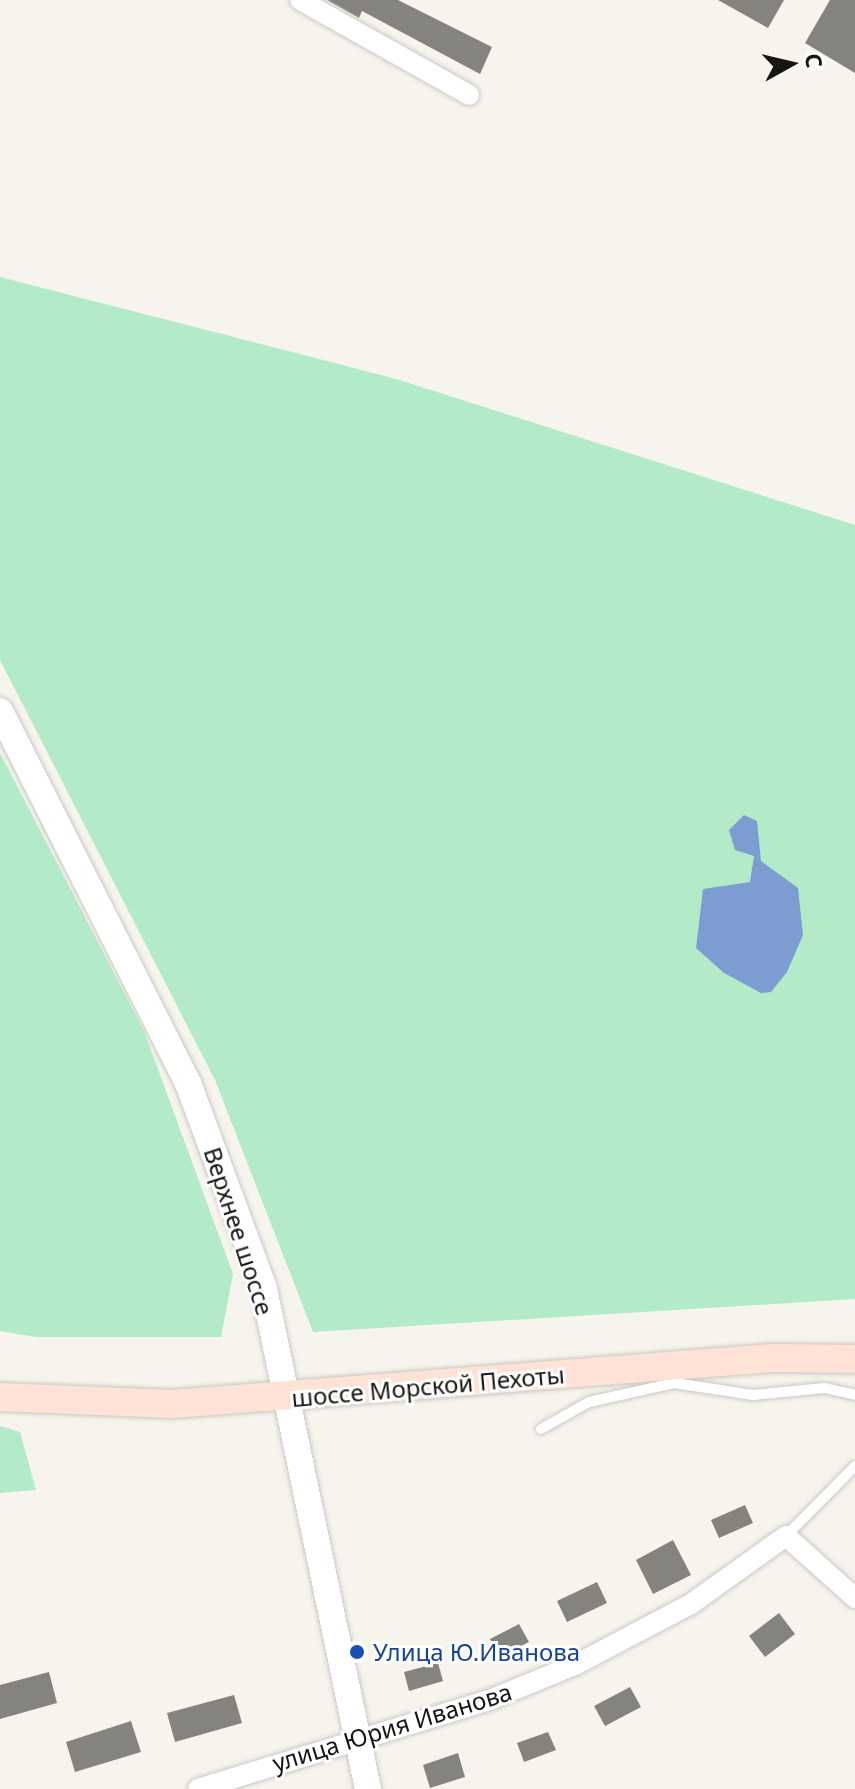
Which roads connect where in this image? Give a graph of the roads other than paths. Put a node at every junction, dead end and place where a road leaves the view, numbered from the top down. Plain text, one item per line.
1 (300, 0) edge
2 (469, 95) dead end
3 (0, 711) edge
4 (855, 1359) edge
5 (855, 1395) edge
6 (0, 1397) edge
7 (283, 1398) junction
8 (541, 1429) dead end
9 (855, 1466) edge
10 (786, 1536) junction
11 (855, 1598) edge
12 (356, 1737) junction
13 (198, 1789) edge
14 (368, 1789) edge

1 - 2 street
3 - 7 street, Верхнее шоссе
4 - 7 main road, шоссе Морской Пехоты
5 - 8 lane
6 - 7 main road, шоссе Морской Пехоты
7 - 12 street, Верхнее шоссе
9 - 10 lane, улица Юрия Иванова
10 - 11 street
10 - 12 street, улица Юрия Иванова
12 - 13 street, улица Юрия Иванова
12 - 14 street, Верхнее шоссе

